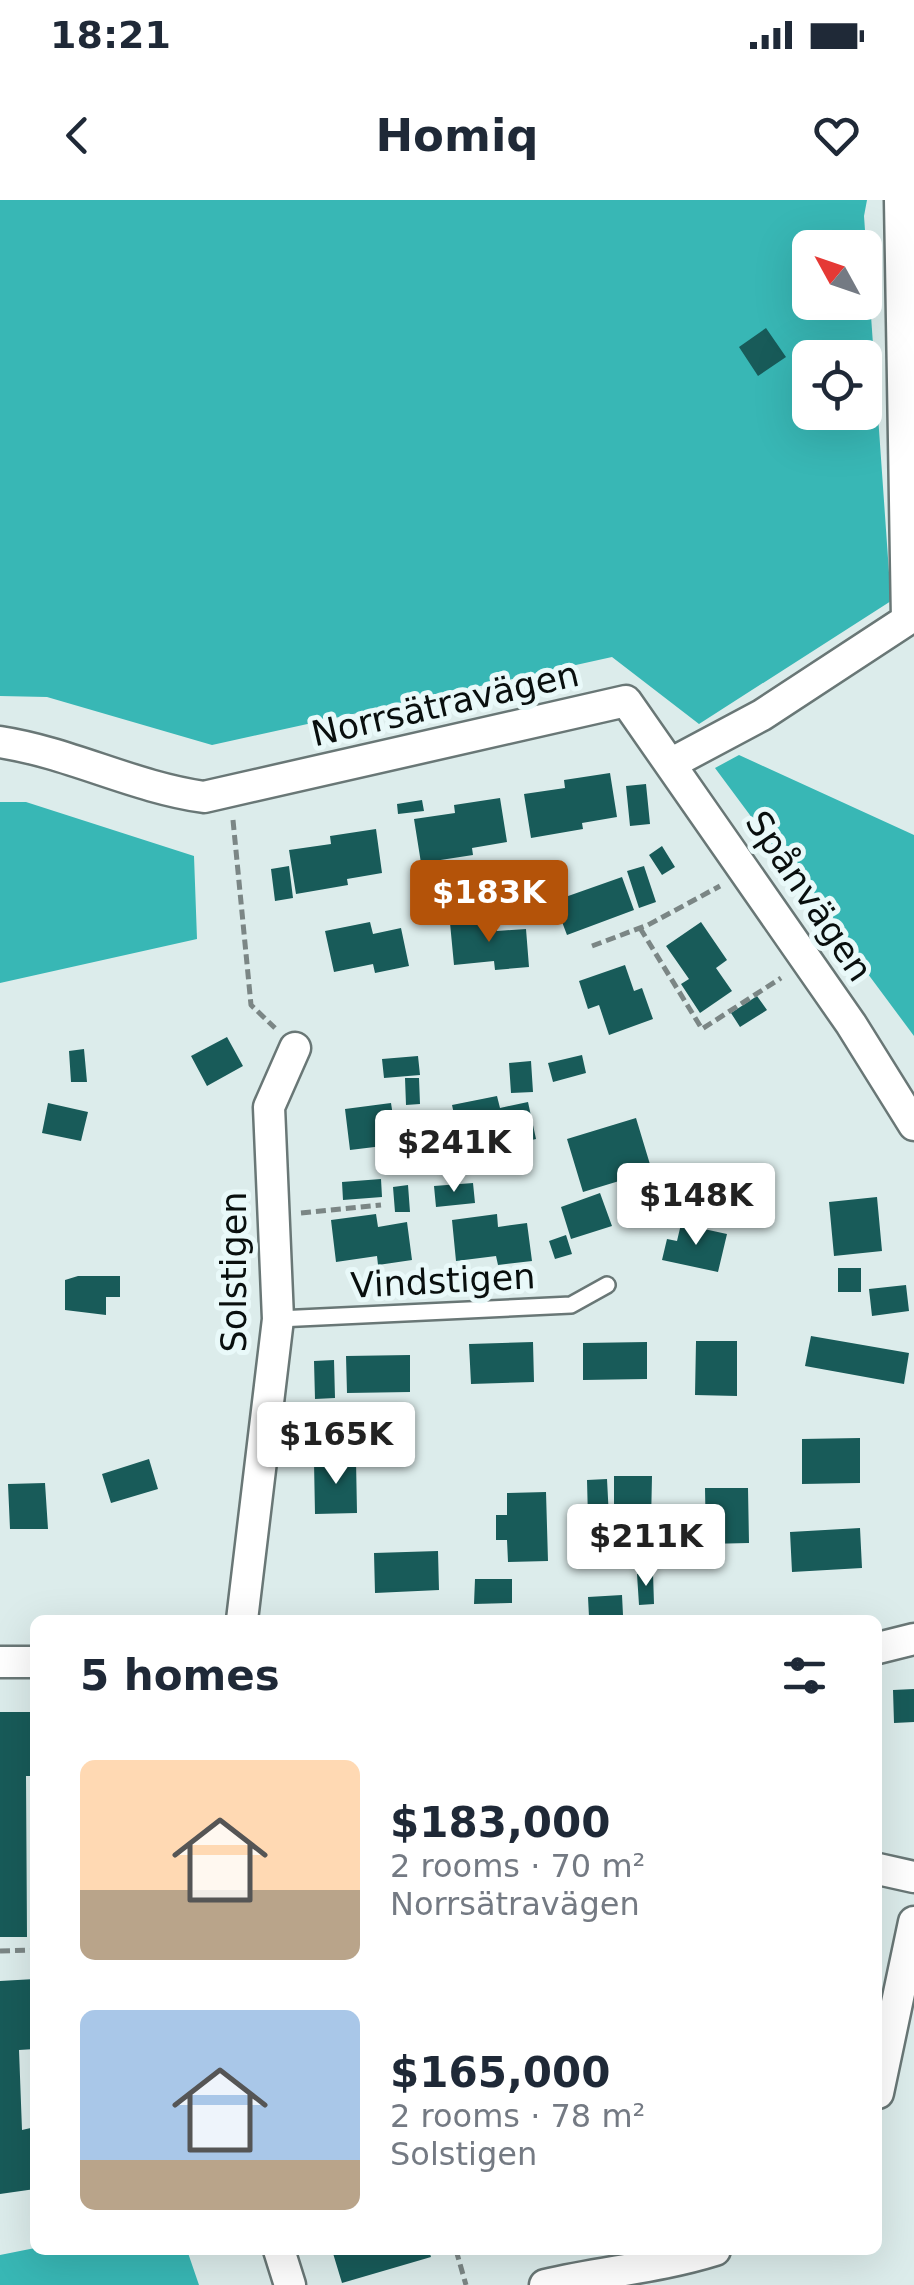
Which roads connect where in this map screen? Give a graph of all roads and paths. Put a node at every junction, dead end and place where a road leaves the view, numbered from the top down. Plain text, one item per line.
1 (900, 200) edge
2 (911, 619) edge
3 (0, 742) edge
4 (672, 763) junction
5 (230, 792) junction
6 (701, 897) dead end
7 (640, 928) junction
8 (592, 946) dead end
9 (780, 979) dead end
10 (295, 1048) joint
11 (914, 1125) edge
12 (381, 1205) dead end
13 (274, 1215) junction
14 (607, 1285) dead end
15 (278, 1319) junction
16 (243, 1615) edge
17 (914, 1639) edge
18 (882, 1647) edge
19 (0, 1662) edge
20 (30, 1662) edge
21 (882, 1871) edge
22 (914, 1877) edge
23 (914, 1922) edge
24 (30, 1950) edge
25 (0, 1951) edge
26 (882, 2074) edge
27 (281, 2255) edge
28 (457, 2255) edge
29 (699, 2255) edge
30 (290, 2285) edge
31 (466, 2285) edge
32 (545, 2285) edge

1 - 2 street
2 - 4 street
3 - 5 street, Norrsätravägen
4 - 5 street, Norrsätravägen
4 - 11 street, Spånvägen
5 - 10 path
6 - 7 path
7 - 8 path
7 - 9 path
10 - 13 street, Solstigen
12 - 13 path
13 - 15 street, Solstigen
14 - 15 lane, Vindstigen
15 - 16 street, Solstigen
17 - 18 street
19 - 20 street
21 - 22 street
23 - 26 street
24 - 25 path
27 - 30 street
28 - 31 path
29 - 32 street

